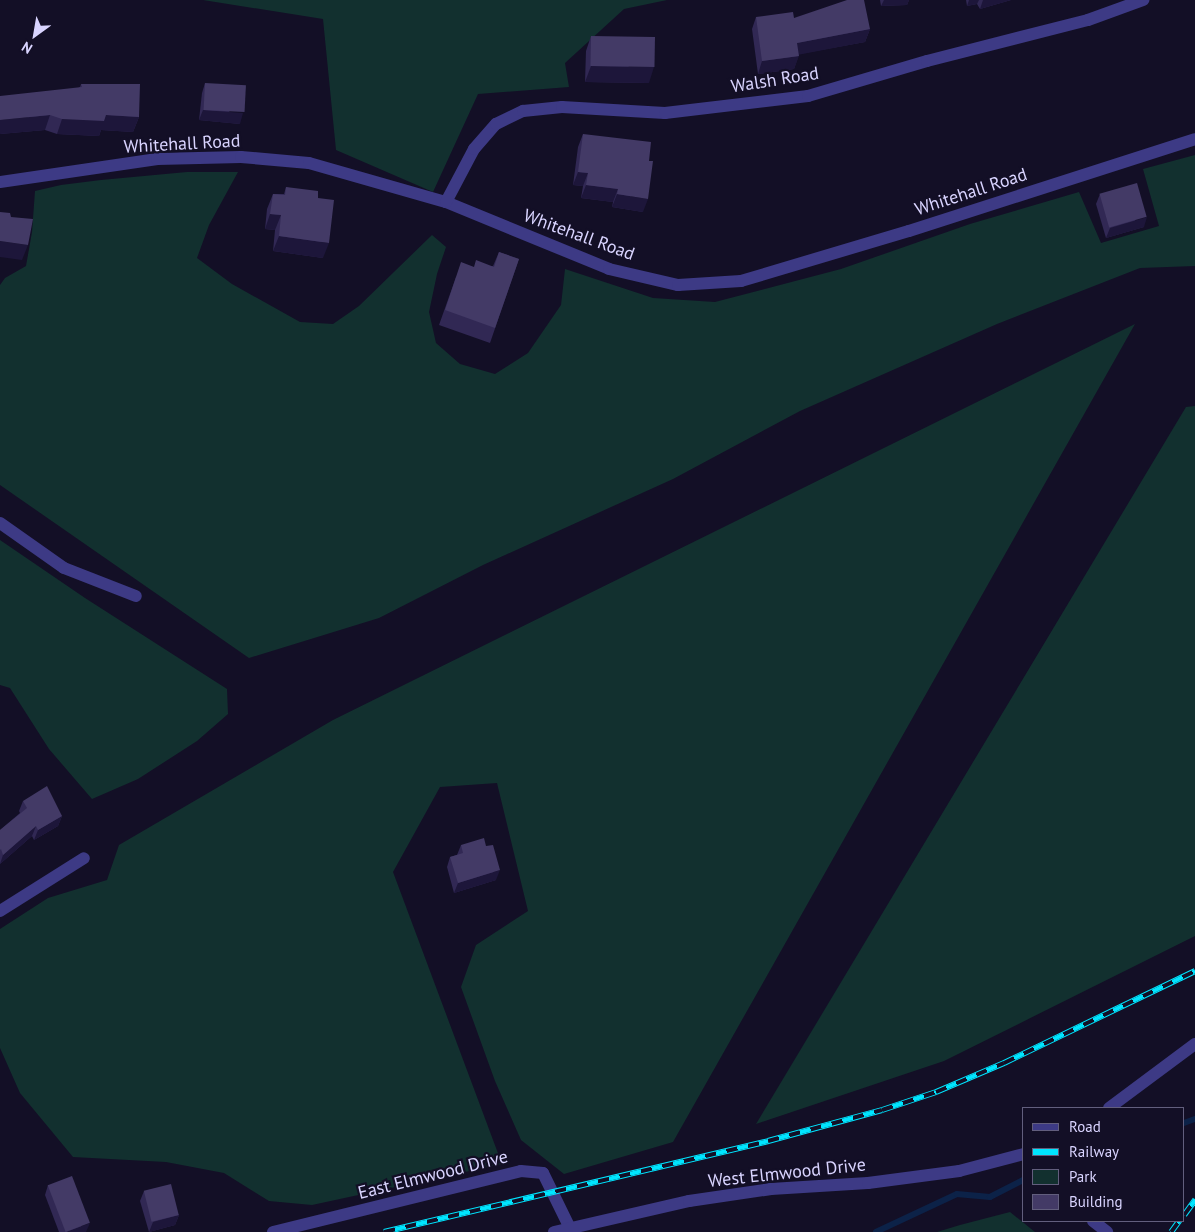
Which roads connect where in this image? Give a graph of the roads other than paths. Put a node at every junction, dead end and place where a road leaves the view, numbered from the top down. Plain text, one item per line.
1 (1143, 0) edge
2 (1195, 139) edge
3 (0, 182) edge
4 (446, 202) junction
5 (0, 523) edge
6 (136, 596) dead end
7 (84, 858) dead end
8 (0, 911) edge
9 (1195, 1044) edge
10 (1110, 1107) edge
11 (1022, 1155) edge
12 (1094, 1222) edge
13 (570, 1228) junction
14 (272, 1232) edge
15 (554, 1232) edge
16 (1107, 1232) edge

1 - 4 street, Walsh Road
2 - 4 street, Whitehall Road
3 - 4 street, Whitehall Road
5 - 6 street
7 - 8 street
9 - 10 street
11 - 13 street, West Elmwood Drive
12 - 16 street
13 - 14 street, East Elmwood Drive
13 - 15 street, West Elmwood Drive

